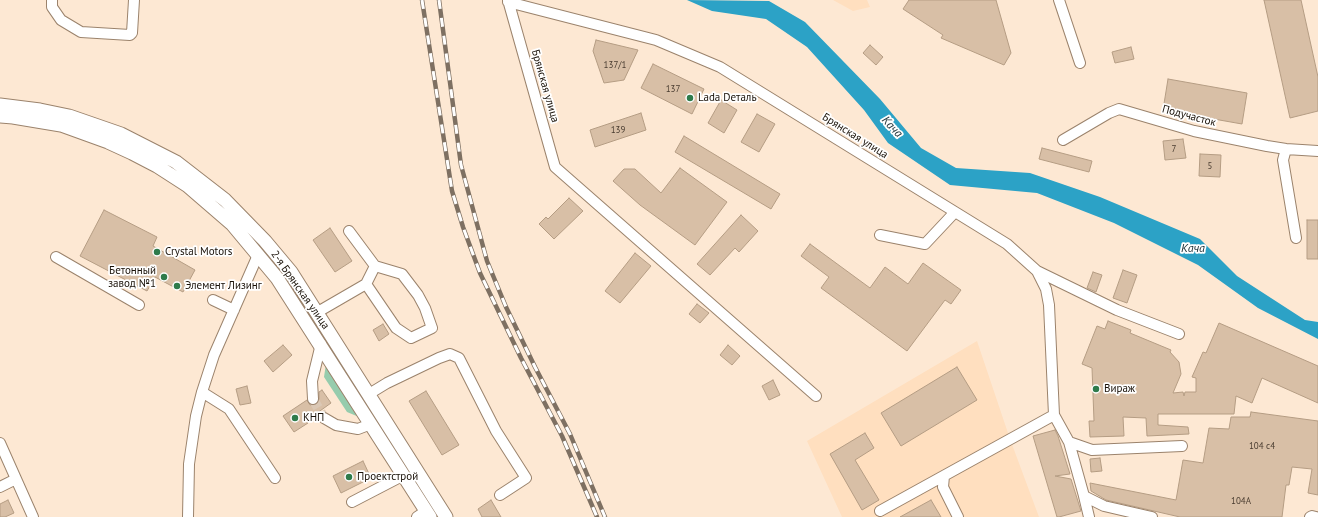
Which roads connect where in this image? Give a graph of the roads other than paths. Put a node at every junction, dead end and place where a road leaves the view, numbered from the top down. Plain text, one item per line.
1 (52, 0) edge
2 (134, 0) edge
3 (1059, 0) edge
4 (508, 1) edge
5 (1080, 63) dead end
6 (0, 105) edge
7 (0, 116) edge
8 (1063, 140) dead end
9 (1286, 149) junction
10 (1318, 151) edge
11 (955, 212) junction
12 (349, 231) dead end
13 (880, 235) dead end
14 (1296, 238) dead end
15 (258, 255) junction
16 (56, 257) dead end
17 (374, 266) junction
18 (1037, 272) junction
19 (366, 284) junction
20 (213, 300) dead end
21 (140, 305) dead end
22 (234, 310) junction
23 (316, 313) junction
24 (1179, 334) dead end
25 (321, 344) junction
26 (202, 392) junction
27 (369, 394) junction
28 (816, 396) dead end
29 (313, 399) tunnel mouth
30 (1054, 415) junction
31 (324, 418) tunnel mouth
32 (371, 424) junction
33 (1069, 442) junction
34 (0, 443) edge
35 (1182, 446) dead end
36 (404, 475) junction
37 (944, 476) junction
38 (275, 478) dead end
39 (16, 480) junction
40 (0, 487) edge
41 (500, 495) dead end
42 (1084, 496) junction
43 (352, 502) dead end
44 (880, 511) dead end
45 (424, 515) edge
46 (33, 517) edge
47 (188, 517) edge
48 (446, 517) edge
49 (958, 517) edge
50 (1089, 517) edge
51 (1152, 517) edge
52 (1310, 517) edge
53 (1316, 517) edge

1 - 2 street
3 - 5 street
4 - 11 street, Брянская улица
4 - 28 street, Брянская улица
6 - 23 main road, 2-я Брянская улица
7 - 15 main road, 2-я Брянская улица
8 - 9 street, Подучасток
9 - 10 street, Подучасток
9 - 14 street
11 - 13 street
11 - 18 street, Брянская улица
12 - 17 street
15 - 22 street
15 - 25 main road, 2-я Брянская улица
16 - 21 street
17 - 19 street
17 - 19 street
18 - 24 street
18 - 30 street, Брянская улица
19 - 23 street
20 - 22 street
22 - 26 street
23 - 27 main road, 2-я Брянская улица
25 - 29 street
25 - 32 main road, 2-я Брянская улица
26 - 38 street
26 - 47 street
27 - 41 street
27 - 48 main road, 2-я Брянская улица
30 - 33 street
30 - 37 street
31 - 32 street
32 - 36 main road, 2-я Брянская улица
33 - 35 street
33 - 42 street
34 - 39 street
36 - 43 street
36 - 45 main road, 2-я Брянская улица
37 - 44 street
37 - 49 street
39 - 40 street
39 - 46 street
42 - 50 street
42 - 51 street
52 - 53 street

